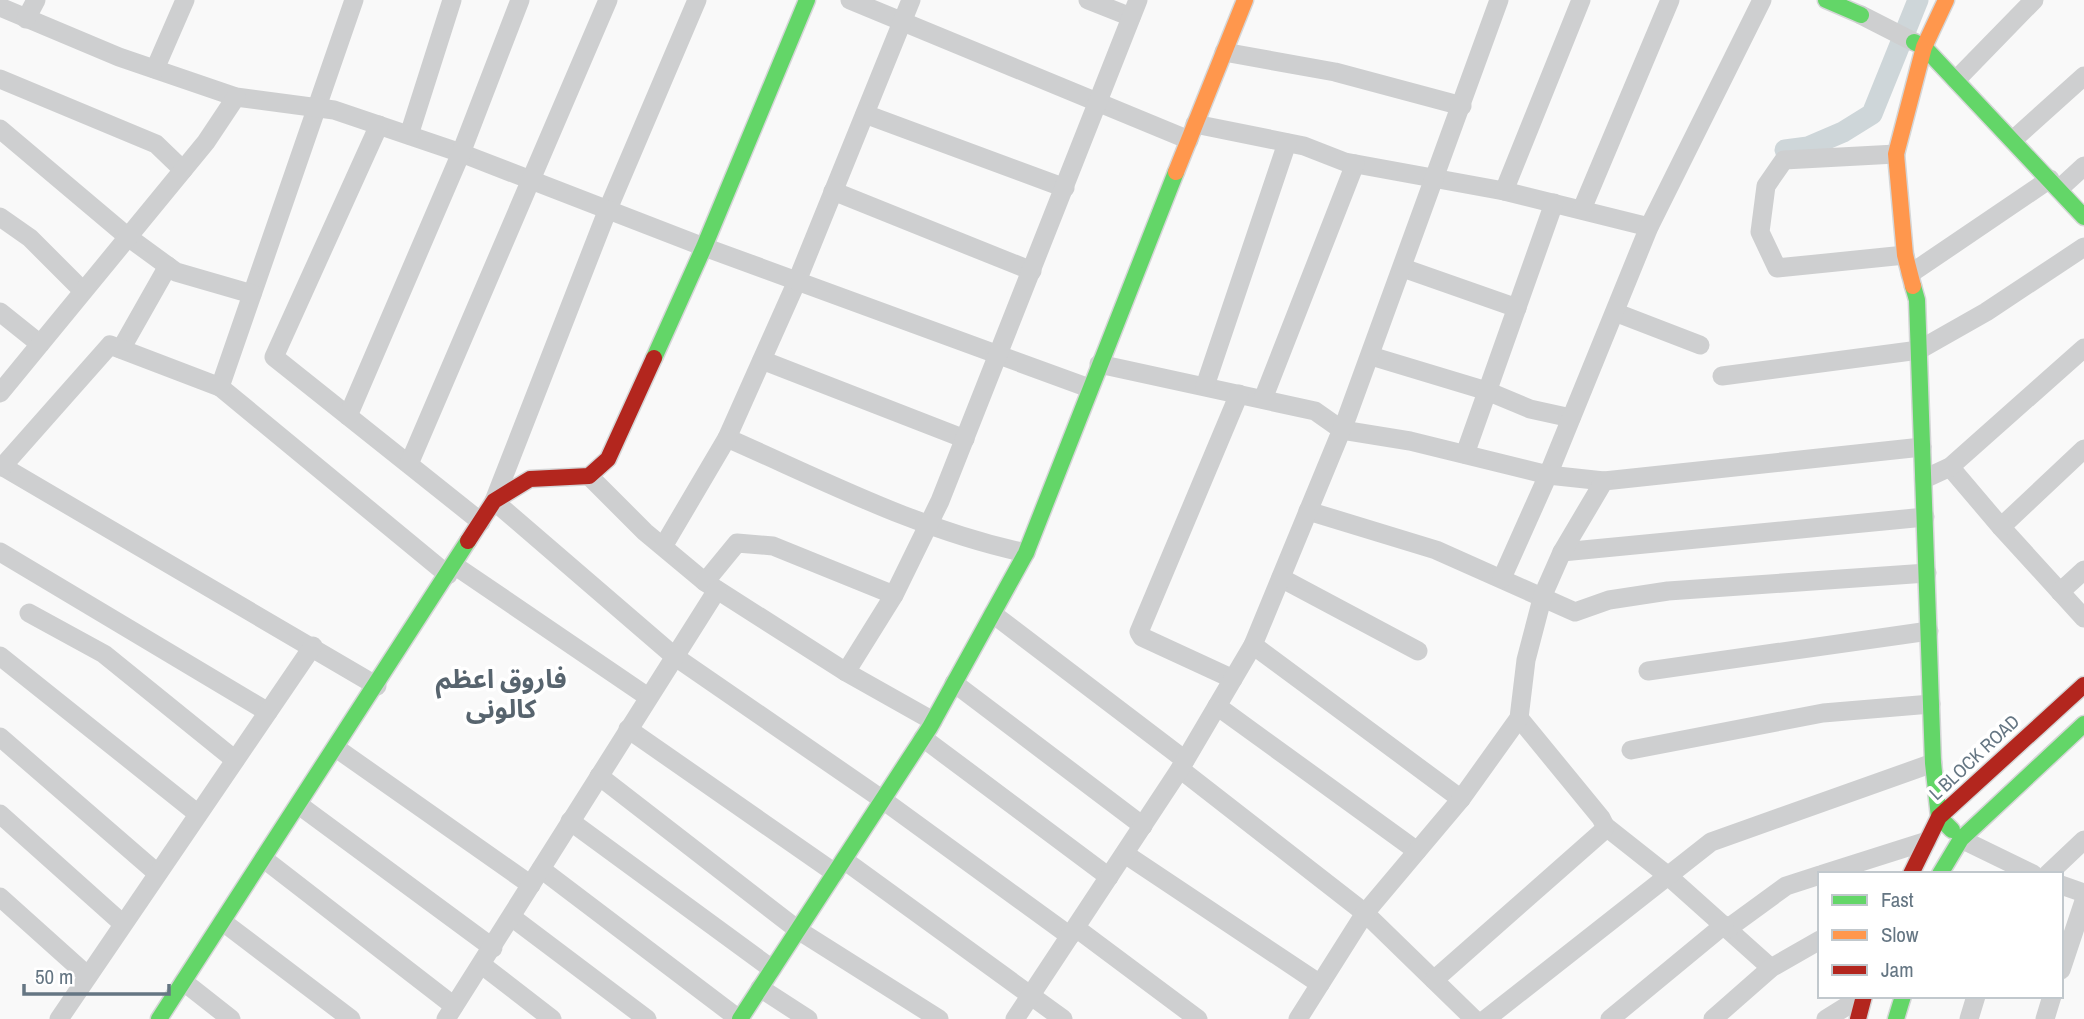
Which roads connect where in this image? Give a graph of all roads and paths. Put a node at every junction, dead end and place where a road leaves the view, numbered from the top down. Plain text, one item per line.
1 (36, 0) edge
2 (185, 0) edge
3 (354, 0) edge
4 (452, 0) edge
5 (520, 0) edge
6 (608, 0) edge
7 (697, 0) edge
8 (807, 0) edge
9 (850, 0) edge
10 (911, 0) edge
11 (1088, 0) edge
12 (1245, 0) edge
13 (1499, 0) edge
14 (1581, 0) edge
15 (1670, 0) edge
16 (1762, 0) edge
17 (1826, 0) edge
18 (1946, 0) edge
19 (2034, 0) edge
20 (0, 7) edge
21 (1134, 9) edge
22 (1861, 15) joint
23 (26, 19) junction
24 (902, 22) junction
25 (1919, 44) junction
26 (1224, 52) junction
27 (155, 69) junction
28 (2084, 76) edge
29 (0, 79) edge
30 (1956, 80) junction
31 (236, 97) junction
32 (1098, 103) junction
33 (1462, 106) junction
34 (317, 108) junction
35 (865, 114) junction
36 (379, 125) junction
37 (0, 129) edge
38 (1192, 132) junction
39 (409, 135) junction
40 (2014, 139) junction
41 (1287, 143) junction
42 (461, 153) junction
43 (1896, 154) junction
44 (1355, 164) junction
45 (2084, 166) edge
46 (183, 170) junction
47 (532, 180) junction
48 (1436, 180) junction
49 (2054, 184) junction
50 (1065, 188) junction
51 (833, 191) junction
52 (1504, 191) junction
53 (1554, 203) junction
54 (608, 209) junction
55 (1583, 209) junction
56 (0, 217) edge
57 (2084, 217) edge
58 (1649, 227) junction
59 (128, 237) junction
60 (705, 247) junction
61 (2084, 247) edge
62 (1905, 255) junction
63 (168, 266) junction
64 (1403, 268) junction
65 (1032, 271) junction
66 (1910, 274) junction
67 (797, 281) junction
68 (83, 291) junction
69 (252, 295) junction
70 (1517, 307) junction
71 (0, 312) edge
72 (1617, 313) junction
73 (40, 344) junction
74 (1700, 345) dead end
75 (2084, 348) edge
76 (121, 349) junction
77 (1919, 350) junction
78 (999, 355) junction
79 (1371, 356) junction
80 (762, 360) junction
81 (1098, 364) junction
82 (1722, 376) dead end
83 (1205, 386) junction
84 (220, 387) junction
85 (1089, 388) junction
86 (1487, 391) junction
87 (0, 393) edge
88 (1239, 394) junction
89 (1263, 399) junction
90 (348, 416) junction
91 (1571, 418) junction
92 (1342, 430) junction
93 (727, 438) junction
94 (965, 439) junction
95 (1922, 447) junction
96 (2084, 449) edge
97 (1465, 454) junction
98 (409, 464) junction
99 (1, 466) edge
100 (1950, 467) junction
101 (1548, 475) junction
102 (589, 476) junction
103 (1924, 479) junction
104 (1604, 481) junction
105 (494, 502) junction
106 (1308, 511) junction
107 (1925, 517) junction
108 (481, 522) junction
109 (929, 526) junction
110 (2001, 527) junction
111 (664, 545) junction
112 (0, 552) edge
113 (1562, 552) junction
114 (1026, 553) junction
115 (451, 570) junction
116 (2084, 570) edge
117 (1927, 573) junction
118 (1281, 578) junction
119 (1502, 578) junction
120 (711, 586) junction
121 (2060, 592) junction
122 (894, 595) junction
123 (1543, 595) junction
124 (29, 612) dead end
125 (993, 614) junction
126 (2084, 618) edge
127 (1929, 631) junction
128 (1253, 645) junction
129 (313, 646) junction
130 (1418, 651) dead end
131 (0, 656) edge
132 (674, 656) junction
133 (1647, 671) dead end
134 (846, 672) junction
135 (1233, 679) junction
136 (954, 683) junction
137 (2084, 685) edge
138 (377, 686) junction
139 (648, 698) junction
140 (1931, 704) junction
141 (1217, 706) junction
142 (268, 712) junction
143 (1519, 718) junction
144 (2084, 724) edge
145 (628, 729) junction
146 (928, 729) junction
147 (0, 737) edge
148 (336, 748) junction
149 (1631, 750) dead end
150 (235, 760) junction
151 (1933, 763) junction
152 (1182, 764) junction
153 (599, 776) junction
154 (1461, 799) junction
155 (883, 800) junction
156 (299, 805) junction
157 (0, 814) edge
158 (198, 814) junction
159 (1939, 817) junction
160 (570, 821) junction
161 (1143, 826) junction
162 (1605, 826) junction
163 (1961, 839) junction
164 (1927, 841) junction
165 (2084, 841) edge
166 (1417, 851) junction
167 (1125, 854) junction
168 (264, 859) junction
169 (839, 866) junction
170 (1827, 872) edge
171 (1912, 872) edge
172 (1941, 872) edge
173 (2021, 872) edge
174 (2050, 872) edge
175 (157, 873) junction
176 (1667, 875) junction
177 (1818, 875) edge
178 (536, 877) junction
179 (1110, 877) junction
180 (2063, 886) edge
181 (2084, 893) edge
182 (0, 897) edge
183 (2084, 901) edge
184 (1365, 913) junction
185 (513, 918) junction
186 (223, 922) junction
187 (123, 924) junction
188 (1725, 927) junction
189 (798, 930) junction
190 (1073, 932) junction
191 (1818, 941) edge
192 (493, 948) junction
193 (2063, 964) edge
194 (482, 965) junction
195 (1772, 968) junction
196 (772, 969) junction
197 (88, 976) junction
198 (1434, 980) junction
199 (184, 982) junction
200 (1320, 985) junction
201 (760, 988) junction
202 (1032, 994) junction
203 (1860, 998) edge
204 (1863, 998) edge
205 (1902, 998) edge
206 (1975, 998) edge
207 (2051, 998) edge
208 (450, 1013) edge
209 (60, 1019) edge
210 (159, 1019) edge
211 (231, 1019) edge
212 (351, 1019) edge
213 (552, 1019) edge
214 (647, 1019) edge
215 (740, 1019) edge
216 (808, 1019) edge
217 (939, 1019) edge
218 (1016, 1019) edge
219 (1063, 1019) edge
220 (1198, 1019) edge
221 (1298, 1019) edge
222 (1474, 1019) edge
223 (1486, 1019) edge
224 (1610, 1019) edge
225 (1713, 1019) edge
226 (1826, 1019) edge
227 (1858, 1019) edge
228 (1896, 1019) edge
229 (1969, 1019) edge
230 (2045, 1019) edge

1 - 23 street
2 - 27 street
3 - 34 street
4 - 39 street
5 - 42 street
6 - 47 street
7 - 54 street
8 - 60 street
9 - 24 street
10 - 24 street
11 - 21 street
12 - 26 street
13 - 33 street
14 - 52 street
15 - 55 street
16 - 58 street
17 - 22 street
18 - 25 street
19 - 30 street
20 - 23 street
21 - 32 street
22 - 25 street
23 - 27 street
24 - 32 street
24 - 35 street
25 - 30 street
25 - 43 street
26 - 33 street
26 - 38 street
27 - 31 street
28 - 40 street
29 - 46 street
30 - 40 street
31 - 34 street
31 - 46 street
32 - 38 street
32 - 50 street
33 - 48 street
34 - 36 street
34 - 69 street
35 - 50 street
35 - 51 street
36 - 39 street
36 - 90 street
37 - 59 street
38 - 41 street
38 - 81 street
39 - 42 street
40 - 49 street
41 - 44 street
41 - 83 street
42 - 47 street
42 - 90 street
43 - 62 street
43 - 62 street
44 - 48 street
44 - 89 street
45 - 49 street
46 - 59 street
47 - 54 street
47 - 98 street
48 - 52 street
48 - 64 street
49 - 57 street
49 - 66 street
50 - 65 street
51 - 65 street
51 - 67 street
52 - 53 street
53 - 55 street
53 - 70 street
54 - 60 street
54 - 105 street
55 - 58 street
56 - 68 street
58 - 72 street
59 - 63 street
59 - 68 street
60 - 67 street
60 - 102 street
61 - 77 street
62 - 66 street
63 - 69 street
63 - 76 street
64 - 70 street
64 - 79 street
65 - 78 street
66 - 77 street
67 - 78 street
67 - 80 street
68 - 73 street
69 - 84 street
70 - 86 street
71 - 73 street
72 - 74 street
72 - 91 street
73 - 87 street
75 - 100 street
76 - 84 street
76 - 99 street
77 - 82 street
77 - 95 street
78 - 85 street
78 - 94 street
79 - 86 street
79 - 92 street
80 - 93 street
80 - 94 street
81 - 83 street
81 - 85 street
83 - 88 street
84 - 115 street
85 - 114 street
86 - 91 street
86 - 97 street
88 - 89 street
88 - 135 street
89 - 92 street
90 - 98 street
91 - 101 street
92 - 97 street
92 - 106 street
93 - 109 street
93 - 111 street
94 - 109 street
95 - 103 street
95 - 104 street
96 - 110 street
97 - 101 street
98 - 108 street
99 - 129 street
100 - 103 street
100 - 110 street
101 - 104 street
101 - 119 street
102 - 105 street
102 - 111 street
103 - 107 street
104 - 113 street
105 - 108 street
105 - 132 street
106 - 118 street
106 - 119 street
107 - 113 street
107 - 117 street
108 - 115 street
109 - 114 street
109 - 122 street
110 - 121 street
111 - 120 street
112 - 142 street
113 - 123 street
114 - 125 street
115 - 138 street
115 - 139 street
116 - 121 street
117 - 123 street
117 - 127 street
118 - 128 street
118 - 130 street
119 - 123 street
120 - 122 street
120 - 132 street
120 - 134 street
121 - 126 street
122 - 134 street
123 - 143 street
124 - 150 street
125 - 136 street
125 - 152 street
127 - 133 street
127 - 140 street
128 - 135 street
128 - 154 street
129 - 138 street
129 - 142 street
131 - 158 street
132 - 139 street
132 - 155 street
134 - 146 street
135 - 141 street
136 - 146 street
136 - 161 street
137 - 159 street, L BLOCK ROAD
138 - 148 street
139 - 145 street
140 - 149 street
140 - 151 street
141 - 152 street
141 - 166 street
142 - 150 street
143 - 154 street
143 - 162 street
144 - 163 street
145 - 153 street
145 - 169 street
146 - 155 street
146 - 179 street
147 - 175 street
148 - 156 street
148 - 178 street
150 - 158 street
151 - 159 street
151 - 176 street
152 - 161 street
152 - 184 street
153 - 160 street
153 - 189 street
154 - 166 street
155 - 169 street
155 - 190 street
156 - 168 street
156 - 192 street
157 - 187 street
158 - 175 street
159 - 163 street
159 - 164 street, L BLOCK ROAD
160 - 178 street
160 - 196 street
161 - 167 street
162 - 176 street
162 - 198 street
163 - 172 street
163 - 173 street
164 - 170 street
164 - 171 street, L BLOCK ROAD
165 - 174 street
166 - 184 street
167 - 179 street
167 - 200 street
168 - 186 street
168 - 208 street
169 - 189 street
169 - 202 street
175 - 187 street
176 - 188 street
176 - 223 street
177 - 188 street
178 - 185 street
178 - 215 street
179 - 190 street
180 - 181 street
182 - 197 street
183 - 193 street
184 - 198 street
184 - 200 street
185 - 192 street
185 - 214 street
186 - 199 street
186 - 212 street
187 - 197 street
188 - 195 street
188 - 224 street
189 - 196 street
189 - 217 street
190 - 202 street
190 - 220 street
191 - 195 street
192 - 194 street
194 - 208 street
194 - 213 street
195 - 225 street
196 - 201 street
197 - 209 street
198 - 222 street
199 - 210 street
199 - 211 street
200 - 221 street
201 - 215 street
201 - 216 street
202 - 218 street
202 - 219 street
203 - 226 street
204 - 227 street
205 - 228 street
206 - 229 street
207 - 230 street

